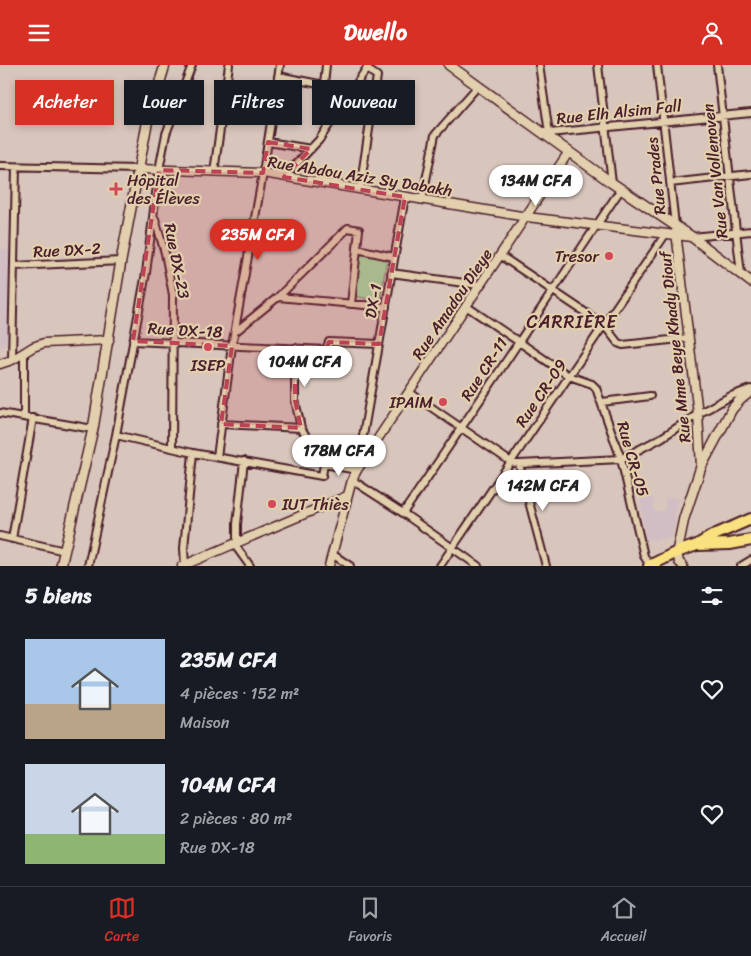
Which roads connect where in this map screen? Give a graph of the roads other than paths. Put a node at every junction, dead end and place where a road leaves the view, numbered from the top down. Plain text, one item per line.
1 (165, 65) edge
2 (192, 65) edge
3 (229, 65) edge
4 (280, 65) edge
5 (326, 65) edge
6 (449, 65) edge
7 (539, 65) edge
8 (598, 65) edge
9 (657, 65) edge
10 (717, 65) edge
11 (368, 67) edge
12 (278, 76) junction
13 (227, 80) edge
14 (277, 80) edge
15 (324, 80) edge
16 (359, 80) edge
17 (312, 83) edge
18 (478, 86) junction
19 (751, 113) edge
20 (723, 116) junction
21 (663, 122) junction
22 (220, 125) edge
23 (270, 125) edge
24 (329, 125) edge
25 (606, 127) junction
26 (548, 135) junction
27 (268, 142) junction
28 (311, 149) junction
29 (568, 153) junction
30 (0, 166) edge
31 (16, 167) junction
32 (138, 169) junction
33 (159, 170) junction
34 (214, 172) junction
35 (263, 173) junction
36 (751, 174) edge
37 (730, 176) junction
38 (284, 177) junction
39 (612, 183) junction
40 (670, 183) junction
41 (360, 189) junction
42 (621, 189) junction
43 (405, 197) junction
44 (422, 200) junction
45 (154, 215) junction
46 (527, 217) junction
47 (596, 225) junction
48 (675, 225) junction
49 (751, 231) edge
50 (736, 233) junction
51 (665, 235) junction
52 (677, 235) junction
53 (692, 237) junction
54 (357, 249) junction
55 (501, 256) junction
56 (394, 257) junction
57 (121, 261) junction
58 (14, 266) junction
59 (392, 273) junction
60 (741, 274) junction
61 (751, 282) edge
62 (479, 285) junction
63 (552, 291) junction
64 (278, 297) junction
65 (351, 304) junction
66 (466, 306) junction
67 (386, 307) junction
68 (604, 325) junction
69 (235, 332) junction
70 (689, 339) junction
71 (109, 340) junction
72 (133, 341) junction
73 (518, 342) junction
74 (173, 343) junction
75 (379, 344) junction
76 (232, 345) junction
77 (295, 349) junction
78 (24, 353) junction
79 (12, 361) junction
80 (0, 364) edge
81 (569, 376) junction
82 (751, 390) edge
83 (409, 392) junction
84 (650, 397) dead end
85 (602, 402) junction
86 (0, 413) edge
87 (698, 414) junction
88 (24, 417) junction
89 (33, 418) junction
90 (222, 424) junction
91 (301, 428) junction
92 (93, 429) junction
93 (462, 429) junction
94 (116, 435) junction
95 (172, 448) junction
96 (193, 453) junction
97 (217, 457) junction
98 (621, 459) junction
99 (244, 461) junction
100 (511, 461) junction
101 (324, 463) junction
102 (519, 464) junction
103 (701, 467) junction
104 (357, 470) junction
105 (352, 481) junction
106 (348, 496) junction
107 (403, 513) junction
108 (751, 519) edge
109 (0, 536) edge
110 (12, 539) junction
111 (751, 539) edge
112 (237, 543) junction
113 (697, 545) junction
114 (452, 549) junction
115 (65, 551) junction
116 (677, 552) junction
117 (332, 554) junction
118 (751, 561) edge
119 (61, 566) edge
120 (88, 566) edge
121 (184, 566) edge
122 (250, 566) edge
123 (329, 566) edge
124 (350, 566) edge
125 (440, 566) edge
126 (478, 566) edge
127 (546, 566) edge
128 (649, 566) edge
129 (682, 566) edge
130 (741, 566) edge

1 - 32 main road
2 - 33 street
3 - 13 street
4 - 12 street
5 - 15 street
6 - 18 main road
7 - 26 street
8 - 25 street
9 - 21 street, Rue Prades
10 - 20 street, Rue Van Vollenoven
11 - 16 street
11 - 41 street
12 - 14 street
12 - 17 street
18 - 26 main road
18 - 44 street
19 - 20 street, Rue Elh Alsim Fall
20 - 21 street, Rue Elh Alsim Fall
20 - 37 street, Rue Van Vollenoven
21 - 25 street, Rue Elh Alsim Fall
21 - 40 street, Rue Prades
22 - 34 street
23 - 27 street
24 - 28 street
25 - 26 street, Rue Elh Alsim Fall
25 - 39 street
26 - 29 main road
27 - 28 street
27 - 35 street
28 - 38 street
29 - 39 main road
29 - 46 street, Rue Amadou Dieye
30 - 31 street
31 - 32 street
31 - 58 street
32 - 33 street, Rue Abdou Aziz Sy Dabakh
32 - 57 main road
33 - 34 street, Rue Abdou Aziz Sy Dabakh
33 - 45 street
34 - 35 street, Rue Abdou Aziz Sy Dabakh
35 - 38 street, Rue Abdou Aziz Sy Dabakh
35 - 69 street
36 - 37 street
37 - 40 street
37 - 50 street, Rue Van Vollenoven
38 - 41 street, Rue Abdou Aziz Sy Dabakh
39 - 42 main road
40 - 48 street, Rue Prades
41 - 43 street, Rue Abdou Aziz Sy Dabakh
42 - 47 street, Rue CR-11
42 - 48 main road
43 - 44 street, Rue Abdou Aziz Sy Dabakh
43 - 56 street, DX-1
44 - 46 street, Rue Abdou Aziz Sy Dabakh
45 - 72 street
45 - 74 street, Rue DX-23
46 - 47 street, Rue Abdou Aziz Sy Dabakh
46 - 55 street, Rue Amadou Dieye
47 - 51 street, Rue Abdou Aziz Sy Dabakh
47 - 63 street, Rue CR-11
48 - 52 street, Rue Mme Beye Khady Diouf
48 - 53 main road
49 - 50 street
50 - 53 street
50 - 60 street, Rue Van Vollenoven
51 - 52 street, Rue Abdou Aziz Sy Dabakh
51 - 68 street, Rue CR-09
52 - 53 street, Rue Abdou Aziz Sy Dabakh
52 - 70 street, Rue Mme Beye Khady Diouf
53 - 60 main road
54 - 56 street
54 - 64 street
54 - 65 street
55 - 62 street, Rue Amadou Dieye
55 - 63 street
56 - 59 street, DX-1
57 - 58 street, Rue DX-2
57 - 71 main road
58 - 79 street
59 - 62 street
59 - 67 street, DX-1
60 - 61 main road
62 - 66 street, Rue Amadou Dieye
63 - 68 street
63 - 73 street, Rue CR-11
64 - 65 street
64 - 69 street
65 - 67 street
66 - 73 street, Rue CR-05
66 - 83 street, Rue Amadou Dieye
67 - 75 street, DX-1
68 - 70 street
68 - 81 street, Rue CR-09
69 - 76 street
70 - 87 street, Rue Mme Beye Khady Diouf
71 - 78 street
71 - 92 main road
72 - 74 street, Rue DX-18
72 - 94 street
73 - 81 street, Rue CR-05
73 - 93 street, Rue CR-11
74 - 76 street, Rue DX-18
74 - 95 street, Rue DX-23
75 - 77 street, Rue DX-18
75 - 104 street, DX-1
76 - 77 street, Rue DX-18
76 - 90 street
77 - 91 street
78 - 79 street
78 - 88 street
79 - 80 street
81 - 85 street, Rue CR-05
81 - 100 street, Rue CR-09
82 - 87 street
82 - 103 main road
83 - 93 street
83 - 104 street, Rue Amadou Dieye
84 - 85 street
85 - 98 street, Rue CR-05
86 - 88 street
87 - 98 street
87 - 103 street, Rue Mme Beye Khady Diouf
88 - 89 street
89 - 92 street
89 - 110 street
90 - 91 street
90 - 97 street
91 - 101 street
92 - 115 main road
93 - 100 street
93 - 107 street, Rue CR-11
94 - 95 street
94 - 120 street
95 - 96 street
96 - 97 street
96 - 121 street
97 - 99 street
98 - 102 street
98 - 128 street, Rue CR-05
99 - 101 street
99 - 112 street
100 - 102 street
100 - 114 street, Rue CR-09
101 - 104 street
102 - 127 street
103 - 116 main road
104 - 105 street, Rue Amadou Dieye
105 - 106 street, Rue Amadou Dieye
105 - 107 street
106 - 112 street
106 - 117 street, Rue Amadou Dieye
107 - 114 street
108 - 113 highway
109 - 110 street
110 - 115 street
111 - 113 highway
112 - 121 street
112 - 122 street
113 - 116 highway
114 - 125 street, Rue CR-09
114 - 126 street
115 - 119 main road
116 - 128 highway
116 - 129 street
117 - 123 street, Rue Amadou Dieye
117 - 124 street
118 - 130 street

